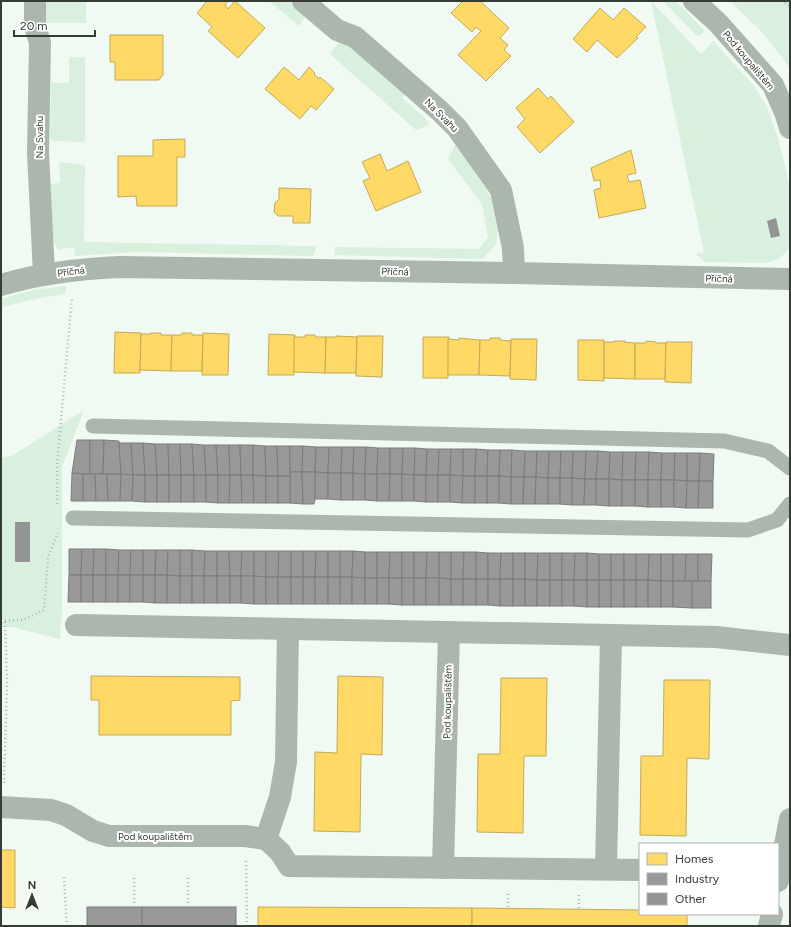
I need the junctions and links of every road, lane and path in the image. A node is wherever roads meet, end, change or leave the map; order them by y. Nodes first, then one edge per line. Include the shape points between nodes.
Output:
1 (35, 1) edge
2 (303, 1) edge
3 (694, 1) edge
4 (781, 1) edge
5 (790, 6) edge
6 (790, 128) edge
7 (514, 273) junction
8 (44, 274) junction
9 (790, 279) edge
10 (1, 285) edge
11 (72, 297) dead end
12 (93, 426) dead end
13 (790, 468) edge
14 (790, 504) edge
15 (58, 511) dead end
16 (73, 518) dead end
17 (58, 526) dead end
18 (1, 622) edge
19 (5, 622) junction
20 (76, 625) dead end
21 (288, 629) junction
22 (449, 632) junction
23 (611, 636) junction
24 (790, 645) edge
25 (2, 798) edge
26 (790, 819) edge
27 (256, 837) junction
28 (443, 868) junction
29 (606, 869) junction
30 (639, 870) edge
31 (779, 875) edge
32 (64, 877) dead end
33 (134, 878) dead end
34 (188, 878) dead end
35 (134, 907) dead end
36 (188, 907) dead end
37 (772, 915) edge
38 (67, 926) edge
39 (247, 926) edge
40 (769, 926) edge

1 - 8 street, Na Svahu via 35,26 40,43 38,153
2 - 7 street, Na Svahu via 337,30 355,37 457,128 501,190 514,248
3 - 6 street, Pod koupalištěm via 773,86
4 - 5 path
7 - 8 street, Příčná via 118,267
7 - 9 street, Příčná
8 - 10 street, Příčná
11 - 15 path via 57,466
12 - 13 lane via 724,441 768,451
14 - 16 lane via 777,520 748,530
17 - 19 path via 58,533 48,557 44,610 23,620
18 - 19 path
19 - 25 path via 7,682
20 - 21 street
21 - 22 street
21 - 27 street via 286,762 280,797
22 - 23 street
22 - 28 street, Pod koupalištěm
23 - 24 street via 716,637
23 - 29 street
25 - 27 street, Pod koupalištěm via 66,815 93,831 109,836
26 - 31 street
27 - 28 street via 280,852 289,866
27 - 39 path
28 - 29 street
29 - 30 street
32 - 38 path
33 - 35 path
34 - 36 path
37 - 40 street

